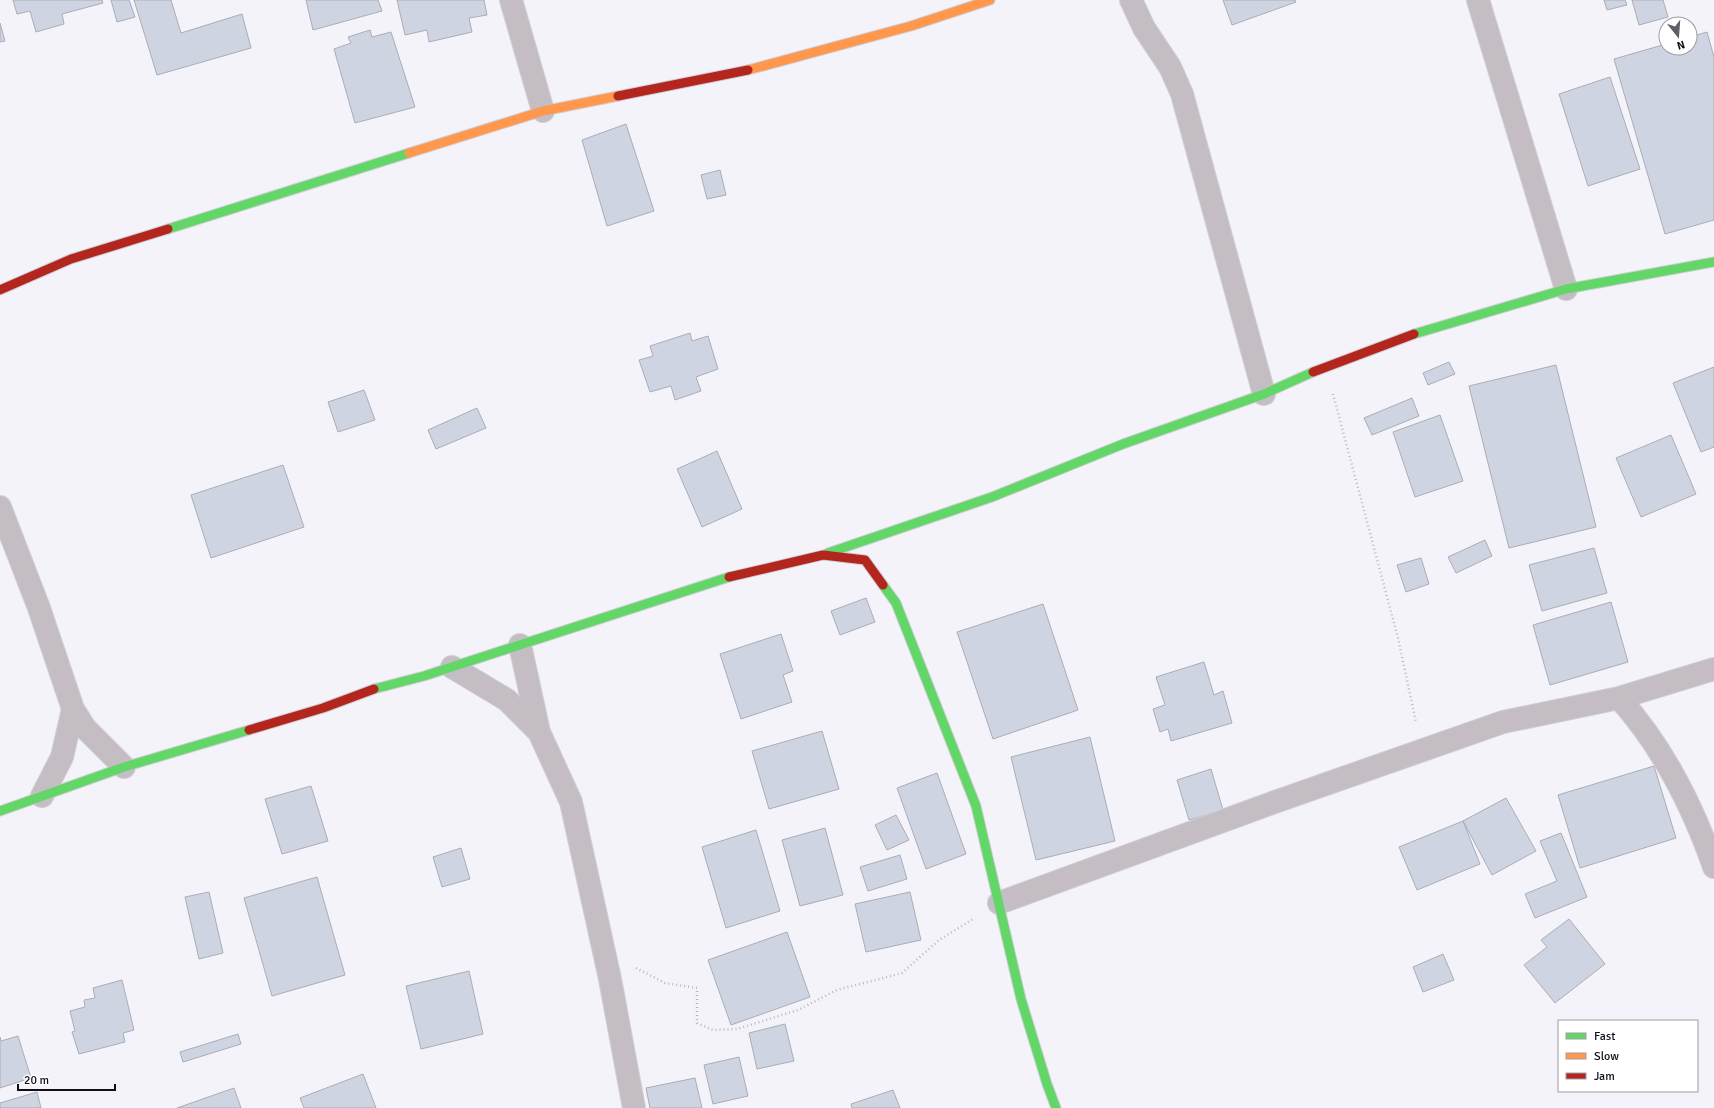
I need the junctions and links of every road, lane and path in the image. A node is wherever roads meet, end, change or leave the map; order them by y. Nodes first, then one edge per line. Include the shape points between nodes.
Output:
1 (511, 0) edge
2 (990, 0) edge
3 (1131, 0) edge
4 (1478, 0) edge
5 (543, 111) junction
6 (1714, 262) edge
7 (1566, 289) junction
8 (0, 290) edge
9 (1325, 366) junction
10 (1264, 394) junction
11 (0, 507) edge
12 (823, 555) junction
13 (520, 645) junction
14 (452, 667) junction
15 (1714, 669) edge
16 (1618, 698) junction
17 (73, 709) junction
18 (539, 732) junction
19 (1422, 750) junction
20 (124, 767) junction
21 (42, 796) junction
22 (0, 811) edge
23 (1714, 867) edge
24 (999, 902) junction
25 (603, 945) junction
26 (634, 1108) edge
27 (1056, 1108) edge

1 - 5 street
2 - 5 street via 911,26 764,67
3 - 10 street via 1144,28 1170,67 1182,94
4 - 7 street
5 - 8 street via 71,260
6 - 7 street
7 - 9 street via 1414,334
9 - 10 street
9 - 19 path via 1398,638
10 - 12 street via 1123,444 992,497
11 - 17 street via 39,608
12 - 13 street via 739,574
12 - 24 street via 865,560 896,603 976,806
13 - 14 street
13 - 18 street
14 - 18 street via 507,700
14 - 20 street via 379,687 323,708
15 - 16 street
16 - 19 street via 1503,722
16 - 23 street via 1640,721 1677,779
17 - 20 street via 85,728
17 - 21 street via 62,758
18 - 25 street via 571,802
19 - 24 street
20 - 21 street
21 - 22 street
24 - 25 path via 939,940 902,973 837,990 798,1010 737,1029 713,1030 697,1023 697,988 666,983 630,965
24 - 27 street via 1020,999
25 - 26 street

